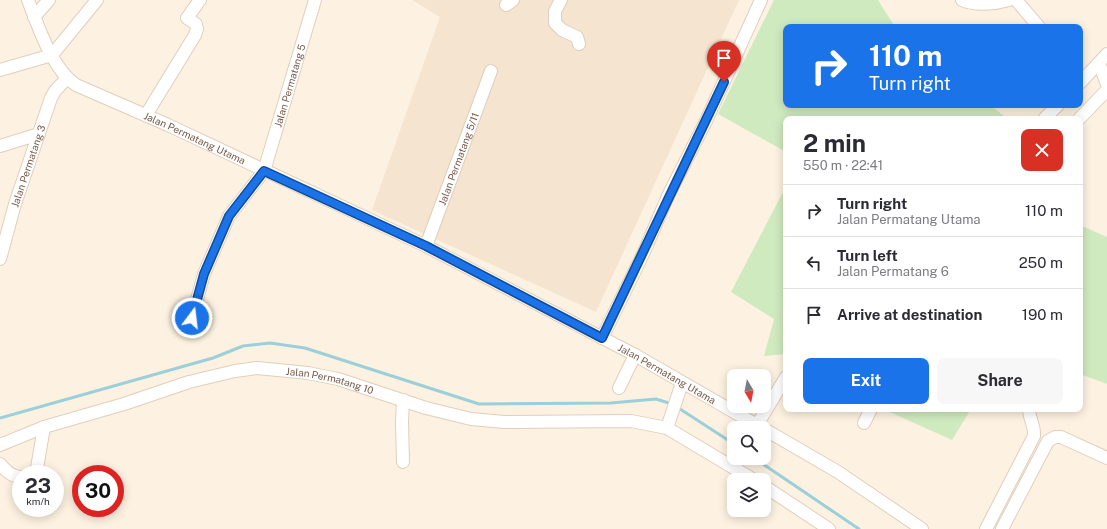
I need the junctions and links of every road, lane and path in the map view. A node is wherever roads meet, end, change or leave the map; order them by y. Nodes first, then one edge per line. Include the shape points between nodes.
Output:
1 (28, 0) edge
2 (49, 0) edge
3 (97, 0) edge
4 (200, 0) edge
5 (315, 0) edge
6 (562, 0) edge
7 (761, 0) edge
8 (962, 0) edge
9 (1009, 0) edge
10 (1016, 0) edge
11 (34, 17) junction
12 (1036, 24) edge
13 (579, 44) dead end
14 (52, 55) junction
15 (1103, 59) edge
16 (0, 70) edge
17 (491, 71) dead end
18 (1083, 76) edge
19 (67, 78) junction
20 (1107, 84) edge
21 (1107, 90) edge
22 (1055, 108) edge
23 (146, 115) junction
24 (1047, 116) edge
25 (1082, 116) edge
26 (39, 134) junction
27 (0, 146) edge
28 (264, 171) junction
29 (426, 246) junction
30 (0, 259) edge
31 (192, 318) dead end
32 (602, 338) junction
33 (635, 355) junction
34 (783, 383) edge
35 (619, 388) dead end
36 (680, 388) junction
37 (403, 400) junction
38 (870, 412) edge
39 (1030, 412) edge
40 (747, 421) edge
41 (764, 421) edge
42 (864, 423) dead end
43 (668, 425) junction
44 (44, 428) junction
45 (771, 434) edge
46 (0, 445) edge
47 (1107, 458) edge
48 (403, 462) dead end
49 (0, 464) edge
50 (38, 465) edge
51 (743, 473) edge
52 (12, 474) edge
53 (771, 491) edge
54 (829, 529) edge
55 (922, 529) edge
56 (986, 529) edge
57 (1002, 529) edge

1 - 11 street, Jalan Permatang Utama
2 - 11 street
3 - 14 street
4 - 23 street via 187,18 196,24 195,35
5 - 28 street, Jalan Permatang 5
6 - 13 street via 555,12 555,23 562,30 577,37
7 - 32 street
8 - 9 street via 968,3 997,3
10 - 12 street
11 - 14 street, Jalan Permatang Utama
14 - 16 street
14 - 19 street, Jalan Permatang Utama
15 - 18 street
15 - 20 street
17 - 29 street, Jalan Permatang 5/11
19 - 23 street, Jalan Permatang Utama via 76,85
19 - 26 street, Jalan Permatang 3 via 54,91
21 - 25 street
22 - 24 street
23 - 28 street, Jalan Permatang Utama
26 - 27 street
26 - 30 street, Jalan Permatang 3
28 - 29 street, Jalan Permatang Utama
28 - 31 street via 229,216 204,274
29 - 32 street, Jalan Permatang Utama
32 - 33 street, Jalan Permatang Utama
33 - 35 street
33 - 36 street, Jalan Permatang Utama
34 - 41 street
36 - 40 street, Jalan Permatang Utama
36 - 43 street
37 - 43 street, Jalan Permatang 10 via 471,419 504,422 631,421
37 - 44 street, Jalan Permatang 10 via 338,379 257,368 189,382
37 - 48 street
38 - 42 street
39 - 56 street via 1035,430 1034,436
43 - 51 street, Jalan Permatang 10
44 - 46 street, Jalan Permatang 10
44 - 50 street
45 - 55 street, Jalan Permatang Utama via 838,472
47 - 57 street via 1061,437 1048,441
49 - 52 street
53 - 54 street

